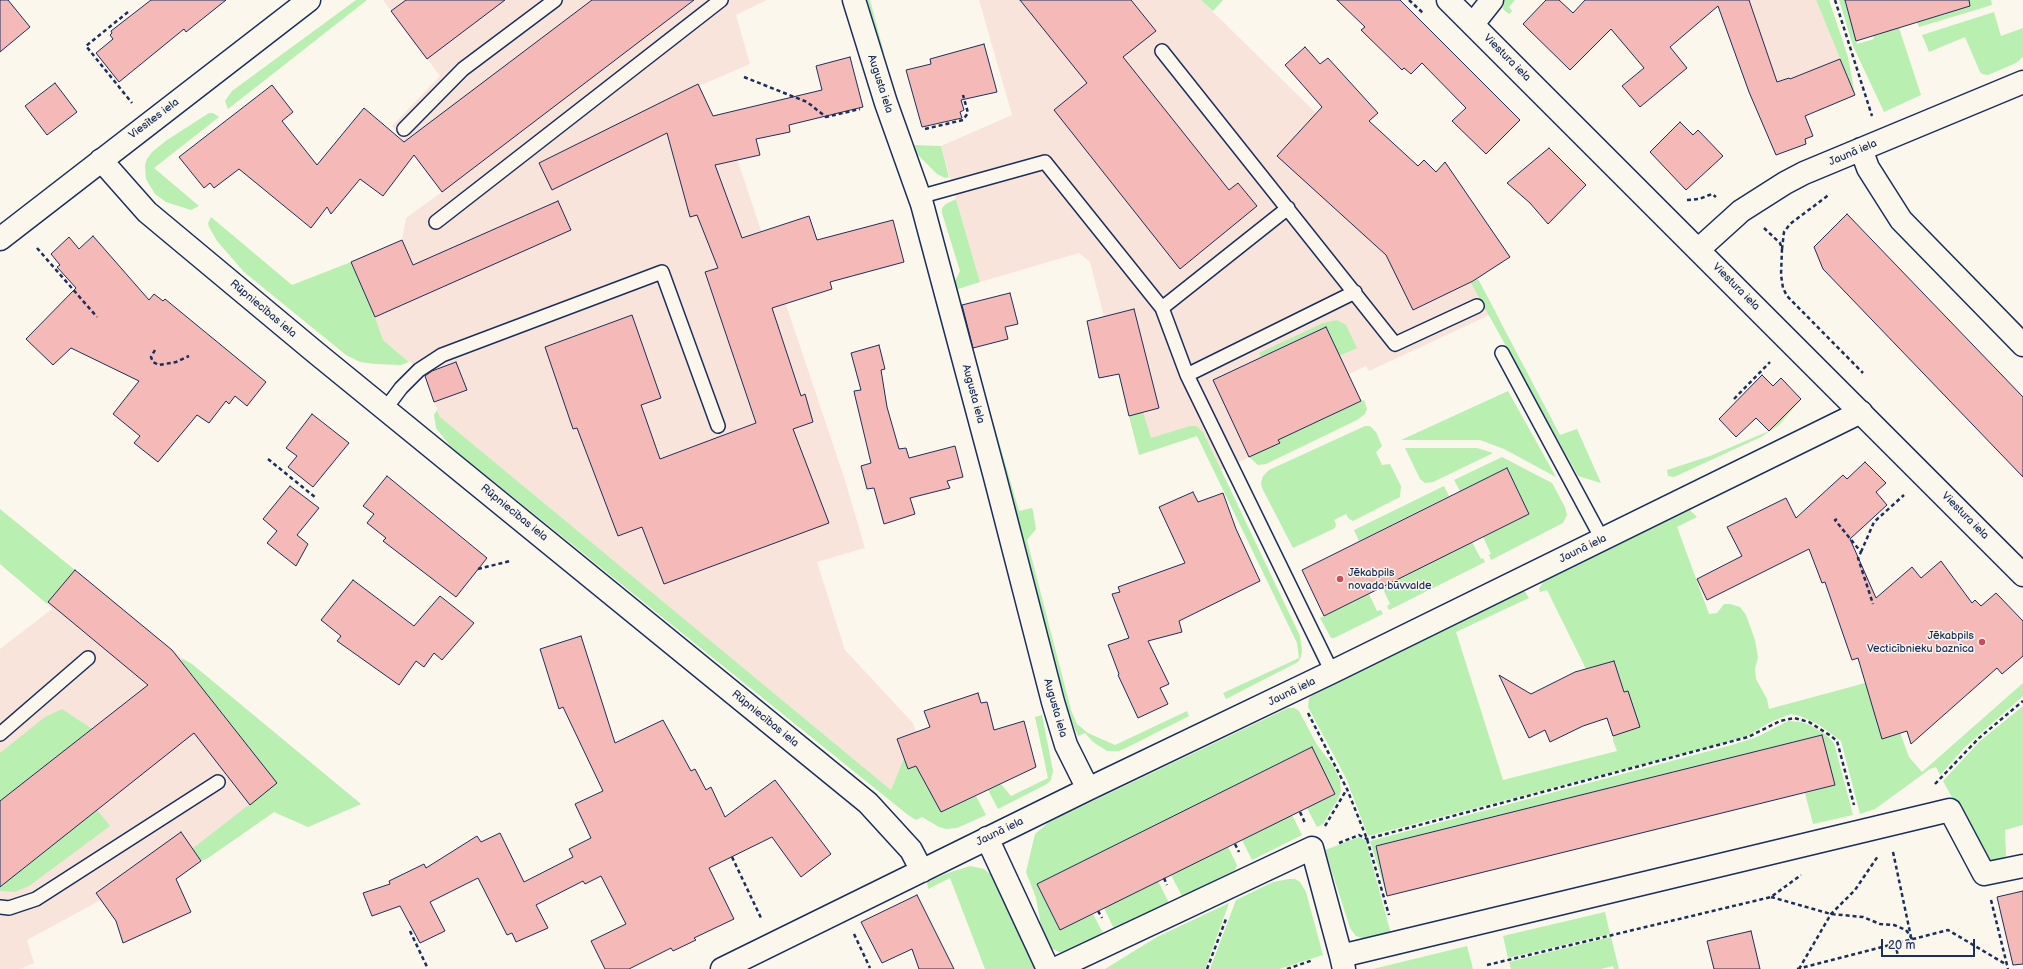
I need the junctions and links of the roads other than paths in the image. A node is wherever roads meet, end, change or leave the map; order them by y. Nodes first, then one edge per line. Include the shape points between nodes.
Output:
1 (309, 0) edge
2 (555, 0) edge
3 (721, 0) edge
4 (854, 0) edge
5 (1448, 0) edge
6 (1492, 0) edge
7 (1473, 24) junction
8 (1162, 51) dead end
9 (2023, 82) edge
10 (404, 129) dead end
11 (1871, 145) junction
12 (101, 160) junction
13 (920, 198) junction
14 (1288, 208) junction
15 (436, 222) dead end
16 (0, 238) edge
17 (1698, 249) junction
18 (1355, 292) junction
19 (1477, 306) dead end
20 (1162, 308) junction
21 (2023, 345) edge
22 (1502, 353) dead end
23 (1188, 375) junction
24 (386, 408) junction
25 (1861, 412) junction
26 (718, 426) dead end
27 (1602, 539) junction
28 (2023, 575) edge
29 (88, 658) dead end
30 (1332, 672) junction
31 (0, 734) edge
32 (218, 782) dead end
33 (1088, 789) junction
34 (987, 838) junction
35 (2023, 866) edge
36 (922, 871) junction
37 (0, 907) edge
38 (1343, 963) edge
39 (722, 969) edge
40 (1048, 969) edge
41 (1055, 969) edge

1 - 12 street, Viesītes iela
2 - 10 lane via 463,69
3 - 15 lane
4 - 13 street, Augusta iela via 886,103
5 - 7 street, Viestura iela
6 - 7 street
7 - 17 street, Viestura iela
8 - 14 lane
9 - 11 street, Jaunā iela
11 - 17 street, Jaunā iela via 1785,183 1741,211
11 - 21 street via 1868,168 1901,220
12 - 16 street, Viesītes iela
12 - 24 street, Rūpniecības iela via 147,212
13 - 20 lane via 1045,162
13 - 33 street, Augusta iela via 1053,702 1066,745
14 - 18 lane
14 - 20 lane
17 - 25 street, Viestura iela
18 - 19 lane via 1395,344
18 - 23 lane
20 - 23 lane
22 - 27 lane
23 - 30 lane
24 - 26 lane via 419,370 442,355 662,272
24 - 36 street, Rūpniecības iela via 868,803 912,850
25 - 27 street, Jaunā iela
25 - 28 street, Viestura iela
27 - 30 street, Jaunā iela
29 - 31 lane
30 - 33 street, Jaunā iela
32 - 37 lane via 36,899 9,908
33 - 34 street, Jaunā iela
34 - 36 street, Jaunā iela
34 - 40 street
35 - 38 street via 1984,874 1950,810 1396,943
36 - 39 street, Jaunā iela
38 - 41 street via 1312,848

